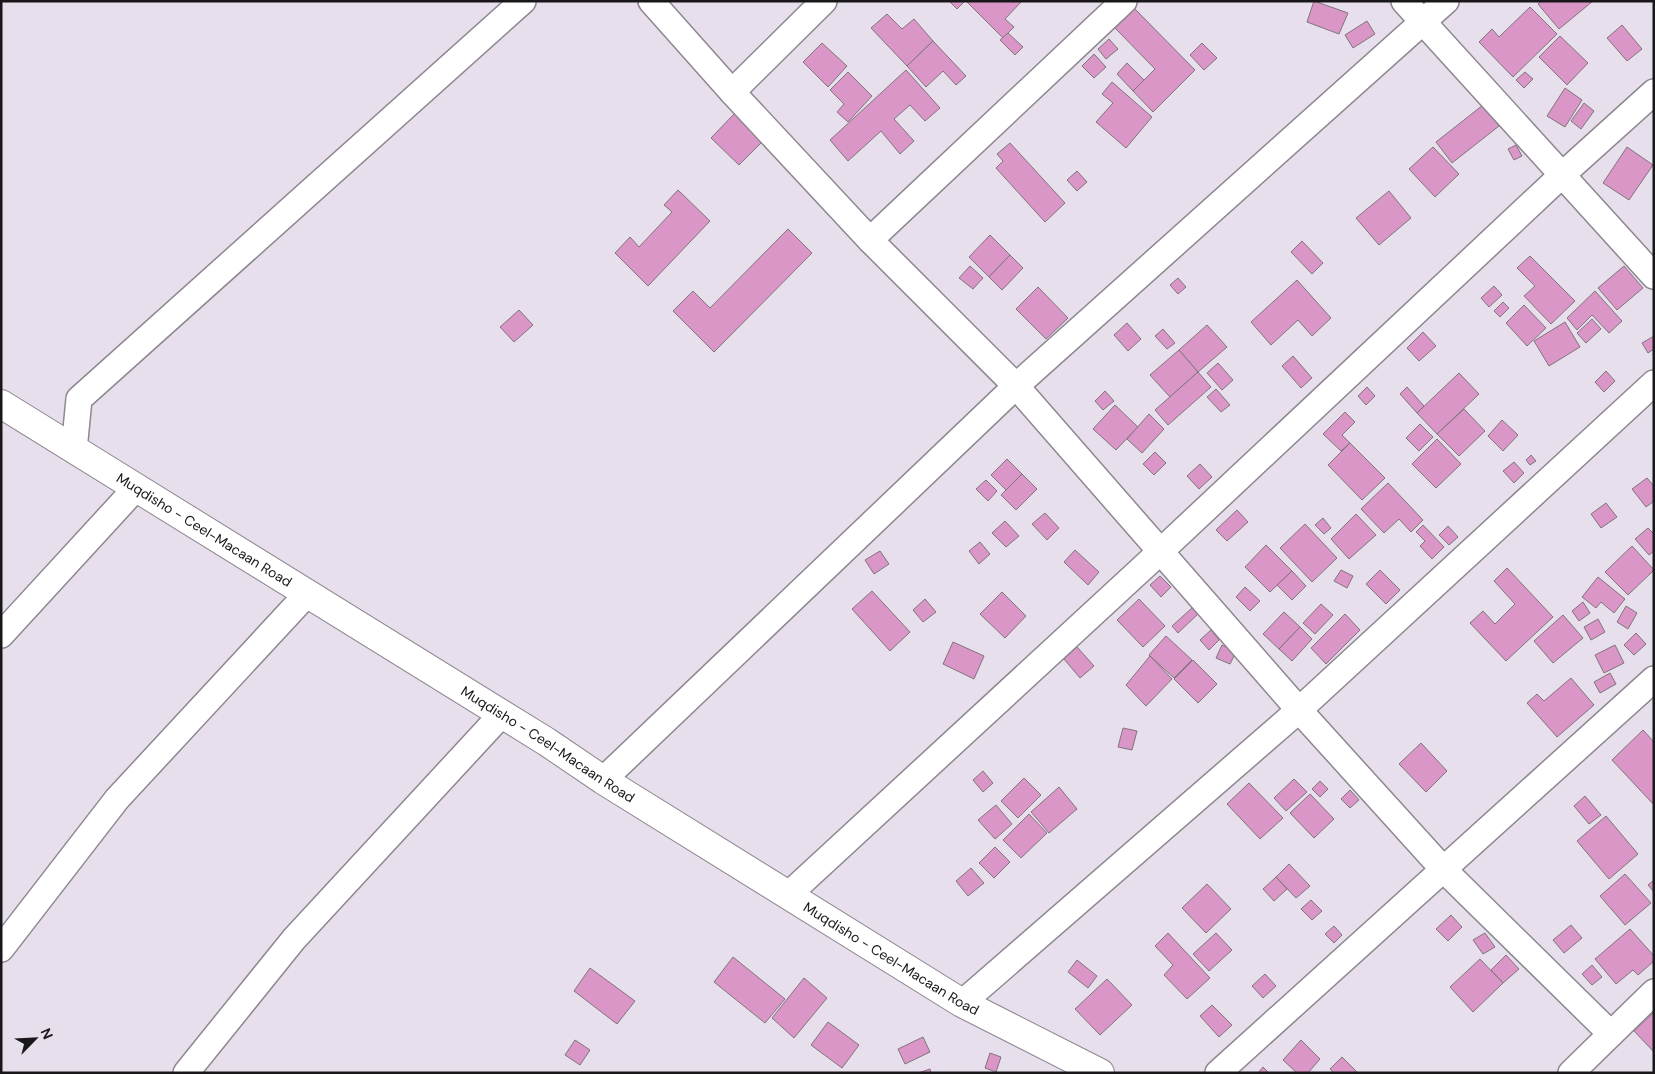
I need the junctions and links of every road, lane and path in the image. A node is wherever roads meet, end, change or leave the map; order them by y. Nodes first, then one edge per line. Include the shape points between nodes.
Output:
1 (523, 1) edge
2 (651, 1) edge
3 (824, 1) edge
4 (1124, 1) edge
5 (1404, 1) edge
6 (1446, 1) edge
7 (1423, 22) junction
8 (732, 92) junction
9 (1654, 92) edge
10 (1562, 175) junction
11 (870, 240) junction
12 (1654, 276) edge
13 (1654, 383) edge
14 (1016, 386) junction
15 (1, 404) edge
16 (74, 450) junction
17 (136, 488) junction
18 (1161, 551) junction
19 (307, 594) junction
20 (1, 635) edge
21 (1654, 678) edge
22 (1299, 710) junction
23 (502, 714) junction
24 (603, 780) junction
25 (1443, 869) junction
26 (788, 895) junction
27 (1, 949) edge
28 (1654, 992) edge
29 (962, 1003) junction
30 (1611, 1034) junction
31 (186, 1073) edge
32 (1100, 1073) edge
33 (1218, 1073) edge
34 (1571, 1073) edge

1 - 16 street via 79,399
2 - 8 street
3 - 8 street
4 - 11 street
5 - 7 street
6 - 7 street
7 - 10 street
7 - 14 street
8 - 11 street
9 - 10 street
10 - 12 street
10 - 18 street
11 - 14 street
13 - 22 street
14 - 18 street
14 - 24 street
15 - 16 street, Muqdisho - Ceel-Macaan Road
16 - 17 street, Muqdisho - Ceel-Macaan Road
17 - 19 street, Muqdisho - Ceel-Macaan Road
17 - 20 street
18 - 22 street
18 - 26 street
19 - 23 street, Muqdisho - Ceel-Macaan Road
19 - 27 street via 117,799
21 - 25 street
22 - 25 street
22 - 29 street
23 - 24 street, Muqdisho - Ceel-Macaan Road
23 - 31 street via 294,939
24 - 26 street, Muqdisho - Ceel-Macaan Road
25 - 30 street
25 - 33 street
26 - 29 street, Muqdisho - Ceel-Macaan Road
28 - 30 street
29 - 32 street, Muqdisho - Ceel-Macaan Road
30 - 34 street

